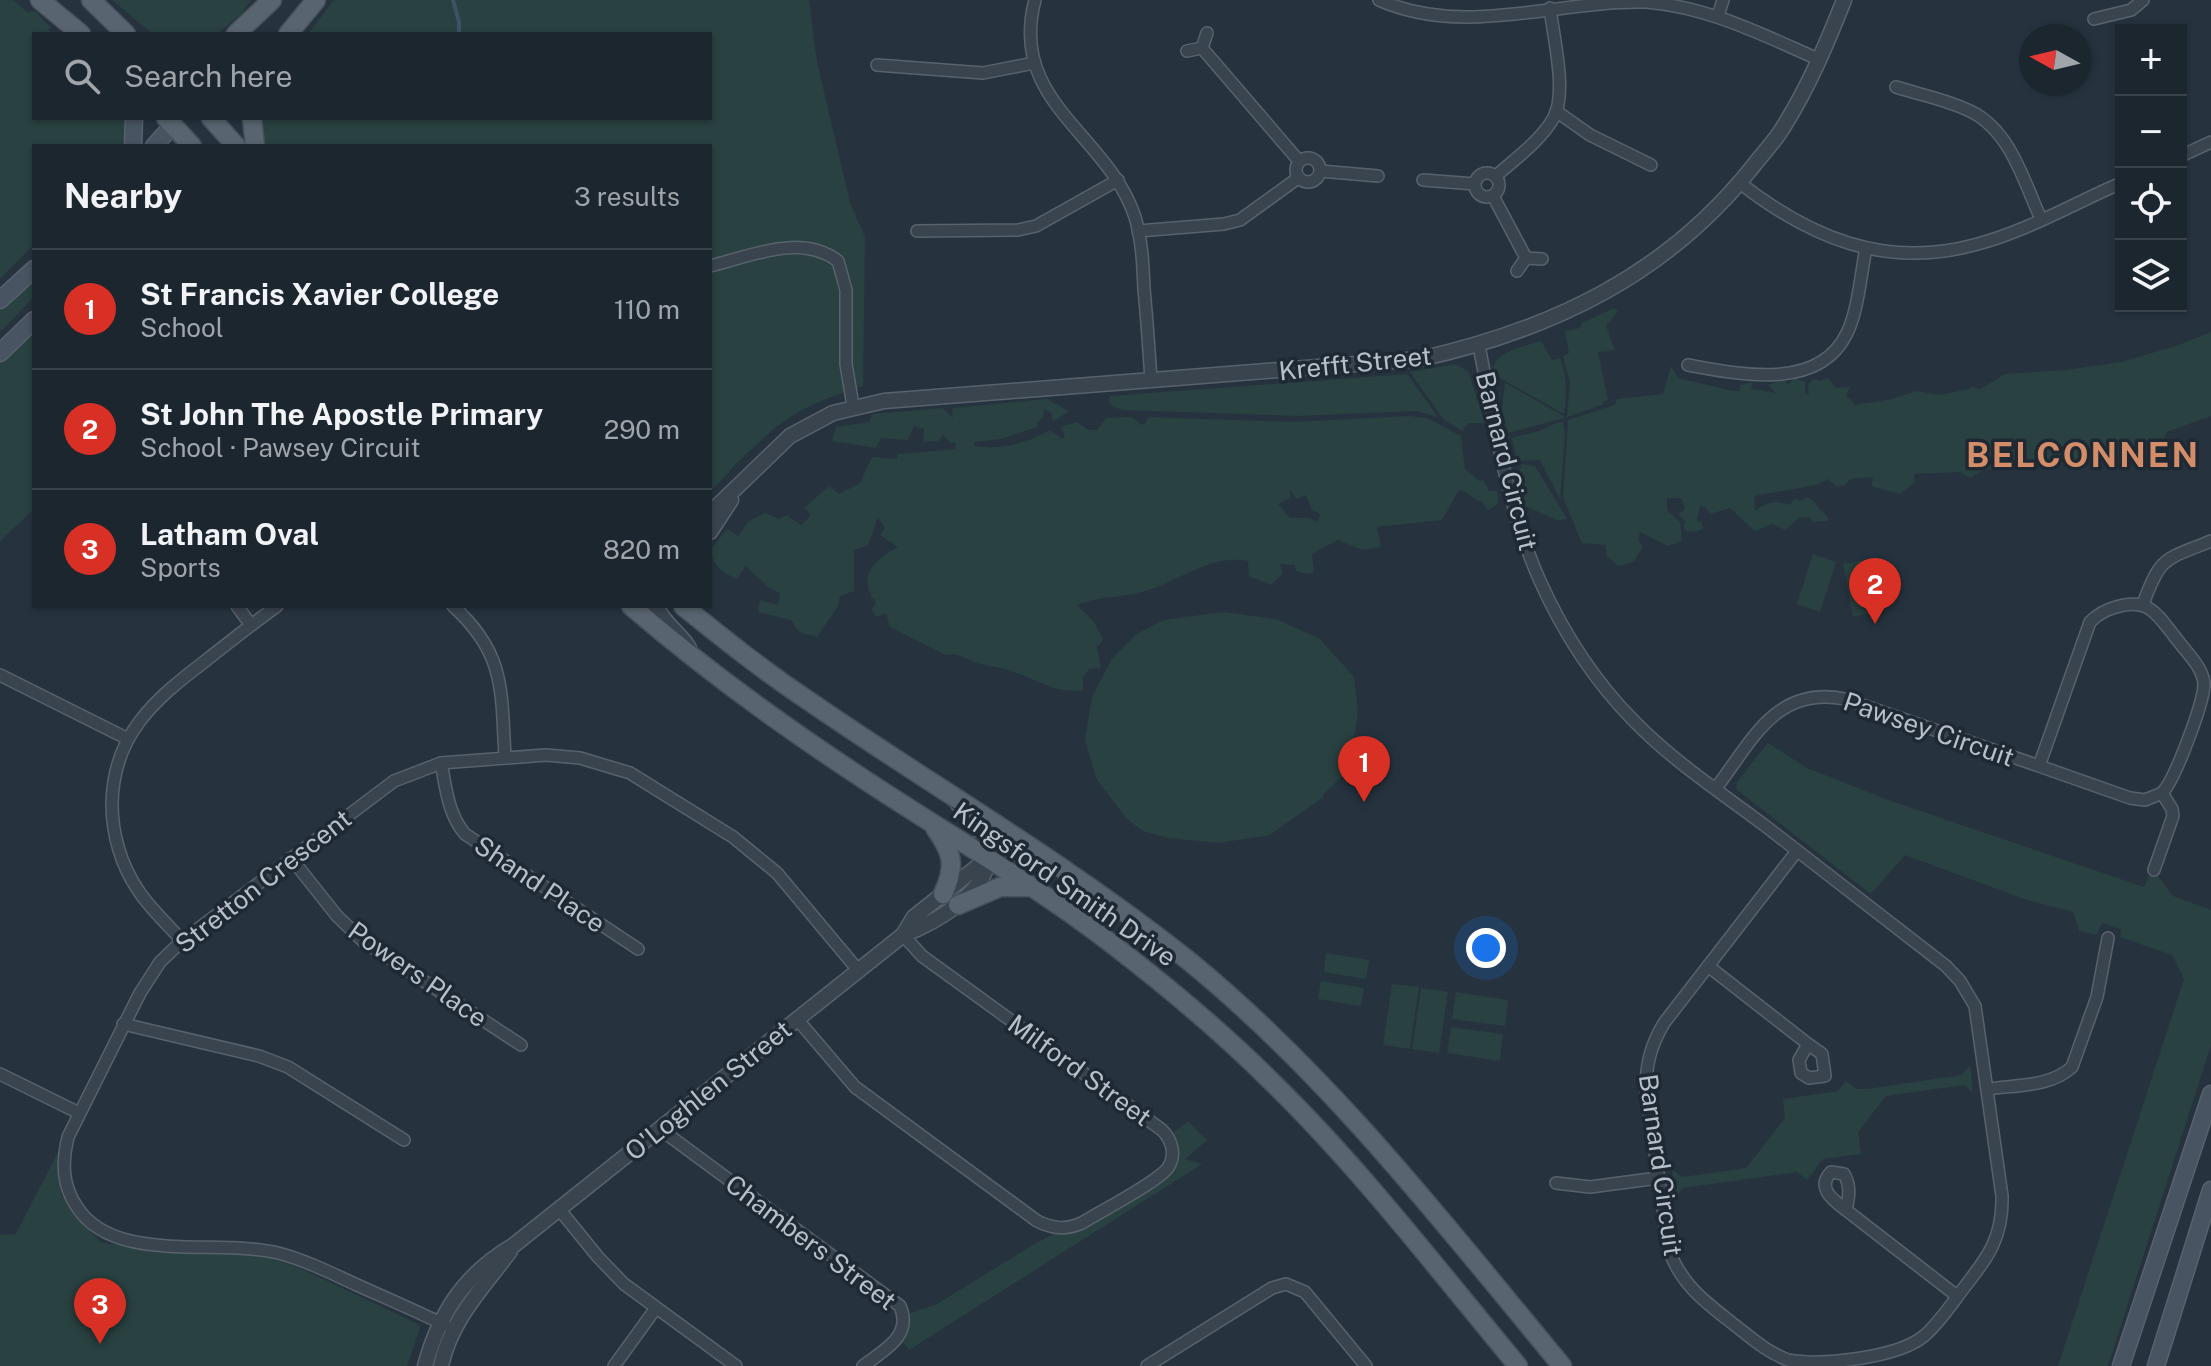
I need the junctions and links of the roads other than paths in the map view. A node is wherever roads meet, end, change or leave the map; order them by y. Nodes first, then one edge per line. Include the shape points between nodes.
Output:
1 (40, 0) edge
2 (274, 0) edge
3 (316, 0) edge
4 (1035, 0) edge
5 (1379, 0) edge
6 (1723, 0) edge
7 (1844, 0) edge
8 (2143, 0) edge
9 (96, 5) edge
10 (1550, 8) junction
11 (1718, 16) junction
12 (2094, 19) dead end
13 (293, 30) edge
14 (79, 32) edge
15 (124, 32) edge
16 (136, 32) edge
17 (238, 32) edge
18 (248, 32) edge
19 (1207, 33) dead end
20 (1202, 48) junction
21 (1187, 51) dead end
22 (1820, 60) junction
23 (1034, 63) junction
24 (877, 65) dead end
25 (1896, 87) dead end
26 (1556, 111) junction
27 (134, 120) edge
28 (172, 120) edge
29 (216, 120) edge
30 (252, 120) edge
31 (2211, 142) edge
32 (133, 144) edge
33 (155, 144) edge
34 (193, 144) edge
35 (197, 144) edge
36 (234, 144) edge
37 (255, 144) edge
38 (2187, 153) edge
39 (1299, 161) junction
40 (1651, 165) dead end
41 (1320, 171) junction
42 (1378, 176) dead end
43 (1496, 176) junction
44 (1298, 178) junction
45 (1118, 180) junction
46 (1423, 180) dead end
47 (1740, 183) junction
48 (1475, 184) junction
49 (2115, 186) edge
50 (1493, 196) junction
51 (2041, 219) junction
52 (917, 231) dead end
53 (1138, 231) junction
54 (1866, 248) junction
55 (1526, 258) junction
56 (1542, 259) dead end
57 (712, 266) edge
58 (32, 271) edge
59 (1517, 271) dead end
60 (0, 300) edge
61 (32, 322) edge
62 (1479, 346) junction
63 (0, 353) edge
64 (1688, 365) dead end
65 (1151, 380) junction
66 (853, 406) junction
67 (737, 489) junction
68 (712, 511) edge
69 (712, 529) edge
70 (2211, 541) edge
71 (2143, 604) junction
72 (238, 608) edge
73 (274, 608) edge
74 (455, 608) edge
75 (633, 608) edge
76 (657, 608) edge
77 (686, 608) edge
78 (251, 625) junction
79 (695, 659) junction
80 (0, 675) edge
81 (128, 739) junction
82 (505, 757) junction
83 (441, 763) junction
84 (2039, 766) junction
85 (1716, 788) junction
86 (2162, 793) junction
87 (953, 797) junction
88 (931, 822) junction
89 (1797, 851) junction
90 (291, 858) junction
91 (987, 859) junction
92 (1047, 859) junction
93 (2154, 870) dead end
94 (1032, 887) junction
95 (950, 899) junction
96 (903, 935) junction
97 (2108, 938) dead end
98 (182, 941) junction
99 (638, 949) dead end
100 (1708, 966) junction
101 (858, 970) junction
102 (797, 1019) junction
103 (123, 1024) junction
104 (1808, 1044) dead end
105 (521, 1045) dead end
106 (0, 1074) edge
107 (1988, 1089) junction
108 (2211, 1094) edge
109 (79, 1113) junction
110 (660, 1129) junction
111 (404, 1140) dead end
112 (1658, 1178) junction
113 (1556, 1183) dead end
114 (2211, 1190) edge
115 (559, 1209) junction
116 (1846, 1210) dead end
117 (1957, 1296) junction
118 (656, 1308) junction
119 (446, 1326) junction
120 (1871, 1362) edge
121 (425, 1366) edge
122 (441, 1366) edge
123 (614, 1366) edge
124 (736, 1366) edge
125 (863, 1366) edge
126 (1147, 1366) edge
127 (1366, 1366) edge
128 (1518, 1366) edge
129 (1562, 1366) edge
130 (2121, 1366) edge
131 (2156, 1366) edge

1 - 14 main road
2 - 17 main road
2 - 18 main road
3 - 13 main road
4 - 23 street via 1030,30
5 - 10 street via 1447,17
6 - 11 street
7 - 22 street, Krefft Street
8 - 12 street via 2131,10
9 - 15 main road
9 - 16 main road
10 - 11 street via 1646,2
10 - 26 street via 1559,87
11 - 22 street
19 - 20 street
20 - 21 street
20 - 39 street
22 - 47 street, Krefft Street via 1783,128
23 - 24 street via 983,73
23 - 45 street via 1053,103
25 - 51 street via 1956,105 1990,124 2011,153
26 - 40 street via 1590,135
26 - 43 street via 1543,131
27 - 32 main road
28 - 33 main road
28 - 34 main road
29 - 35 main road
29 - 36 main road
30 - 37 main road
31 - 38 street
39 - 41 street via 1313,159
39 - 44 street
41 - 42 street
41 - 44 street via 1311,182
43 - 48 street via 1483,173
43 - 50 street via 1500,185
44 - 53 street via 1240,220
45 - 52 street via 1036,226
45 - 53 street
46 - 48 street
47 - 54 street via 1804,227
47 - 62 street, Krefft Street via 1705,220 1627,280 1535,327
48 - 50 street via 1483,197
49 - 51 street
50 - 55 street
51 - 54 street via 1958,249 1912,253
53 - 65 street
54 - 64 street via 1848,332 1817,364 1749,376
55 - 56 street
55 - 59 street
57 - 66 street via 793,247 821,250 838,261 846,290 846,364
58 - 60 main road
61 - 63 main road
62 - 65 street, Krefft Street via 1420,359
62 - 85 street, Barnard Circuit via 1506,478 1532,561 1574,644 1635,722
65 - 66 street, Krefft Street
66 - 67 street, Krefft Street via 790,436
67 - 68 street, Krefft Street
67 - 69 street, Krefft Street
70 - 71 street via 2160,565
71 - 84 street, Pawsey Circuit via 2108,609 2090,622
71 - 86 street via 2196,664 2204,686 2175,776
72 - 78 street
73 - 78 street
74 - 82 street via 474,625 494,660
75 - 79 main road, Kingsford Smith Drive
76 - 79 street
77 - 87 main road, Kingsford Smith Drive via 807,700
78 - 81 street via 164,692
79 - 88 main road, Kingsford Smith Drive via 789,729
80 - 81 street
81 - 98 street via 112,788 117,845 139,891
82 - 83 street, Stretton Crescent
82 - 101 street, Stretton Crescent via 580,758 630,773 659,789 761,857
83 - 90 street, Stretton Crescent via 394,781
83 - 99 street, Shand Place via 450,807 465,834
84 - 85 street, Pawsey Circuit via 1845,699 1809,696 1771,717
84 - 86 street, Pawsey Circuit via 2130,798 2145,800
85 - 89 street, Barnard Circuit
86 - 93 street via 2173,816
87 - 91 street via 986,842
87 - 92 main road, Kingsford Smith Drive
88 - 91 main road, Kingsford Smith Drive
88 - 95 main road via 951,858
89 - 100 street, Barnard Circuit
89 - 107 street, Barnard Circuit via 1960,981 1975,1006
90 - 98 street, Stretton Crescent
90 - 105 street, Powers Place via 363,941
91 - 92 street via 1014,853
91 - 94 main road, Kingsford Smith Drive
91 - 95 street, O'Loghlen Street via 975,888
92 - 129 main road, Kingsford Smith Drive via 1191,963 1312,1075 1419,1193
94 - 95 main road via 1000,887
94 - 128 main road, Kingsford Smith Drive via 1169,988 1288,1098
95 - 96 street, O'Loghlen Street via 920,929
96 - 101 street, O'Loghlen Street
96 - 102 street, Milford Street via 922,956 1162,1130 1173,1152 1167,1168 1072,1228 1048,1227 855,1087
97 - 107 street via 2097,997 2072,1067 2049,1081
98 - 103 street, Stretton Crescent via 160,962
100 - 104 street
100 - 112 street, Barnard Circuit via 1650,1050 1646,1089
101 - 102 street, O'Loghlen Street
102 - 110 street, O'Loghlen Street
103 - 109 street, Stretton Crescent
103 - 111 street via 288,1067
106 - 109 street
107 - 117 street, Barnard Circuit via 2002,1215 1995,1244
108 - 130 main road
109 - 119 street, Stretton Crescent via 68,1137 64,1175 76,1206 102,1232 131,1242 275,1252
110 - 115 street, O'Loghlen Street
110 - 125 street, Chambers Street via 900,1306 905,1322 900,1337
112 - 113 street via 1590,1187
112 - 120 street, Barnard Circuit via 1669,1250 1680,1276 1700,1298 1786,1359
114 - 131 main road
115 - 118 street via 610,1271
115 - 119 street, O'Loghlen Street via 514,1245
116 - 117 street
117 - 120 street, Barnard Circuit via 1924,1336
118 - 123 street
118 - 124 street
119 - 121 street, O'Loghlen Street
119 - 122 street, O'Loghlen Street
126 - 127 street via 1286,1284 1305,1292

